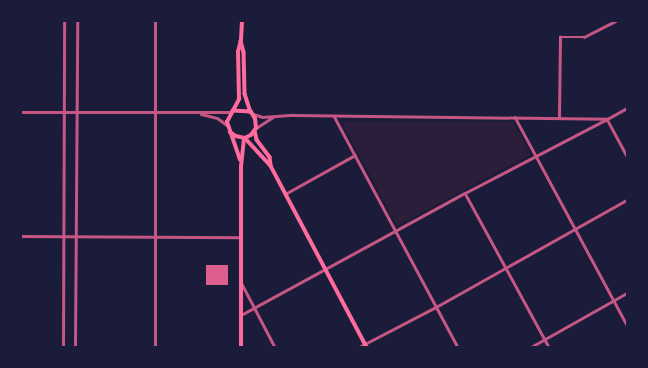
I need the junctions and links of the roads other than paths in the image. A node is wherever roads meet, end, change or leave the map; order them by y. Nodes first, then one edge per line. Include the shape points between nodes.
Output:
1 (64, 21) edge
2 (77, 21) edge
3 (155, 21) edge
4 (242, 21) edge
5 (615, 21) edge
6 (241, 40) junction
7 (627, 108) edge
8 (232, 111) junction
9 (21, 112) edge
10 (63, 112) junction
11 (76, 112) junction
12 (155, 112) junction
13 (199, 113) junction
14 (252, 113) junction
15 (334, 116) junction
16 (273, 117) junction
17 (515, 117) junction
18 (559, 118) junction
19 (607, 119) junction
20 (228, 126) junction
21 (256, 130) junction
22 (230, 132) junction
23 (244, 138) junction
24 (355, 155) junction
25 (536, 156) junction
26 (627, 156) edge
27 (271, 166) junction
28 (241, 167) junction
29 (465, 193) junction
30 (285, 194) junction
31 (627, 200) edge
32 (575, 229) junction
33 (396, 231) junction
34 (21, 236) edge
35 (63, 236) junction
36 (75, 236) junction
37 (155, 236) junction
38 (241, 237) junction
39 (506, 268) junction
40 (325, 270) junction
41 (240, 281) junction
42 (627, 293) edge
43 (614, 301) junction
44 (436, 307) junction
45 (255, 308) junction
46 (240, 316) junction
47 (627, 325) edge
48 (545, 339) junction
49 (366, 346) edge
50 (63, 347) edge
51 (75, 347) edge
52 (155, 347) edge
53 (240, 347) edge
54 (275, 347) edge
55 (360, 347) edge
56 (458, 347) edge
57 (531, 347) edge
58 (549, 347) edge

1 - 10 street
2 - 11 street
3 - 12 street
4 - 6 main road
5 - 18 street via 584,37 560,37
6 - 8 main road via 238,52 239,98
6 - 14 main road via 244,52 245,94
7 - 19 street
8 - 13 street
8 - 14 main road
8 - 20 main road
9 - 10 street
10 - 11 street
10 - 35 street
11 - 12 street
11 - 36 street
12 - 13 street
12 - 37 street
13 - 20 street via 217,118
14 - 16 street via 262,117
14 - 21 main road
15 - 16 street
15 - 17 street
15 - 24 street
16 - 21 street
17 - 18 street
17 - 25 street
18 - 19 street
19 - 25 street
19 - 26 street
20 - 22 main road
21 - 23 main road
21 - 27 main road via 257,140 270,157
22 - 23 main road
22 - 28 main road
23 - 27 main road
23 - 28 main road
24 - 30 street
24 - 33 street
25 - 29 street
25 - 32 street
27 - 30 main road
28 - 38 main road
29 - 33 street
29 - 39 street
30 - 40 main road
31 - 32 street
32 - 39 street
32 - 43 street
33 - 40 street
33 - 44 street
34 - 35 street
35 - 36 street
35 - 50 street
36 - 37 street
36 - 51 street
37 - 38 street
37 - 52 street
38 - 41 main road
39 - 44 street
39 - 48 street
40 - 45 street
40 - 49 main road
41 - 45 street
41 - 46 main road
42 - 43 street
43 - 47 street
43 - 48 street
44 - 49 street
44 - 56 street
45 - 46 street
45 - 54 street
46 - 53 main road
48 - 57 street
48 - 58 street
49 - 55 street

